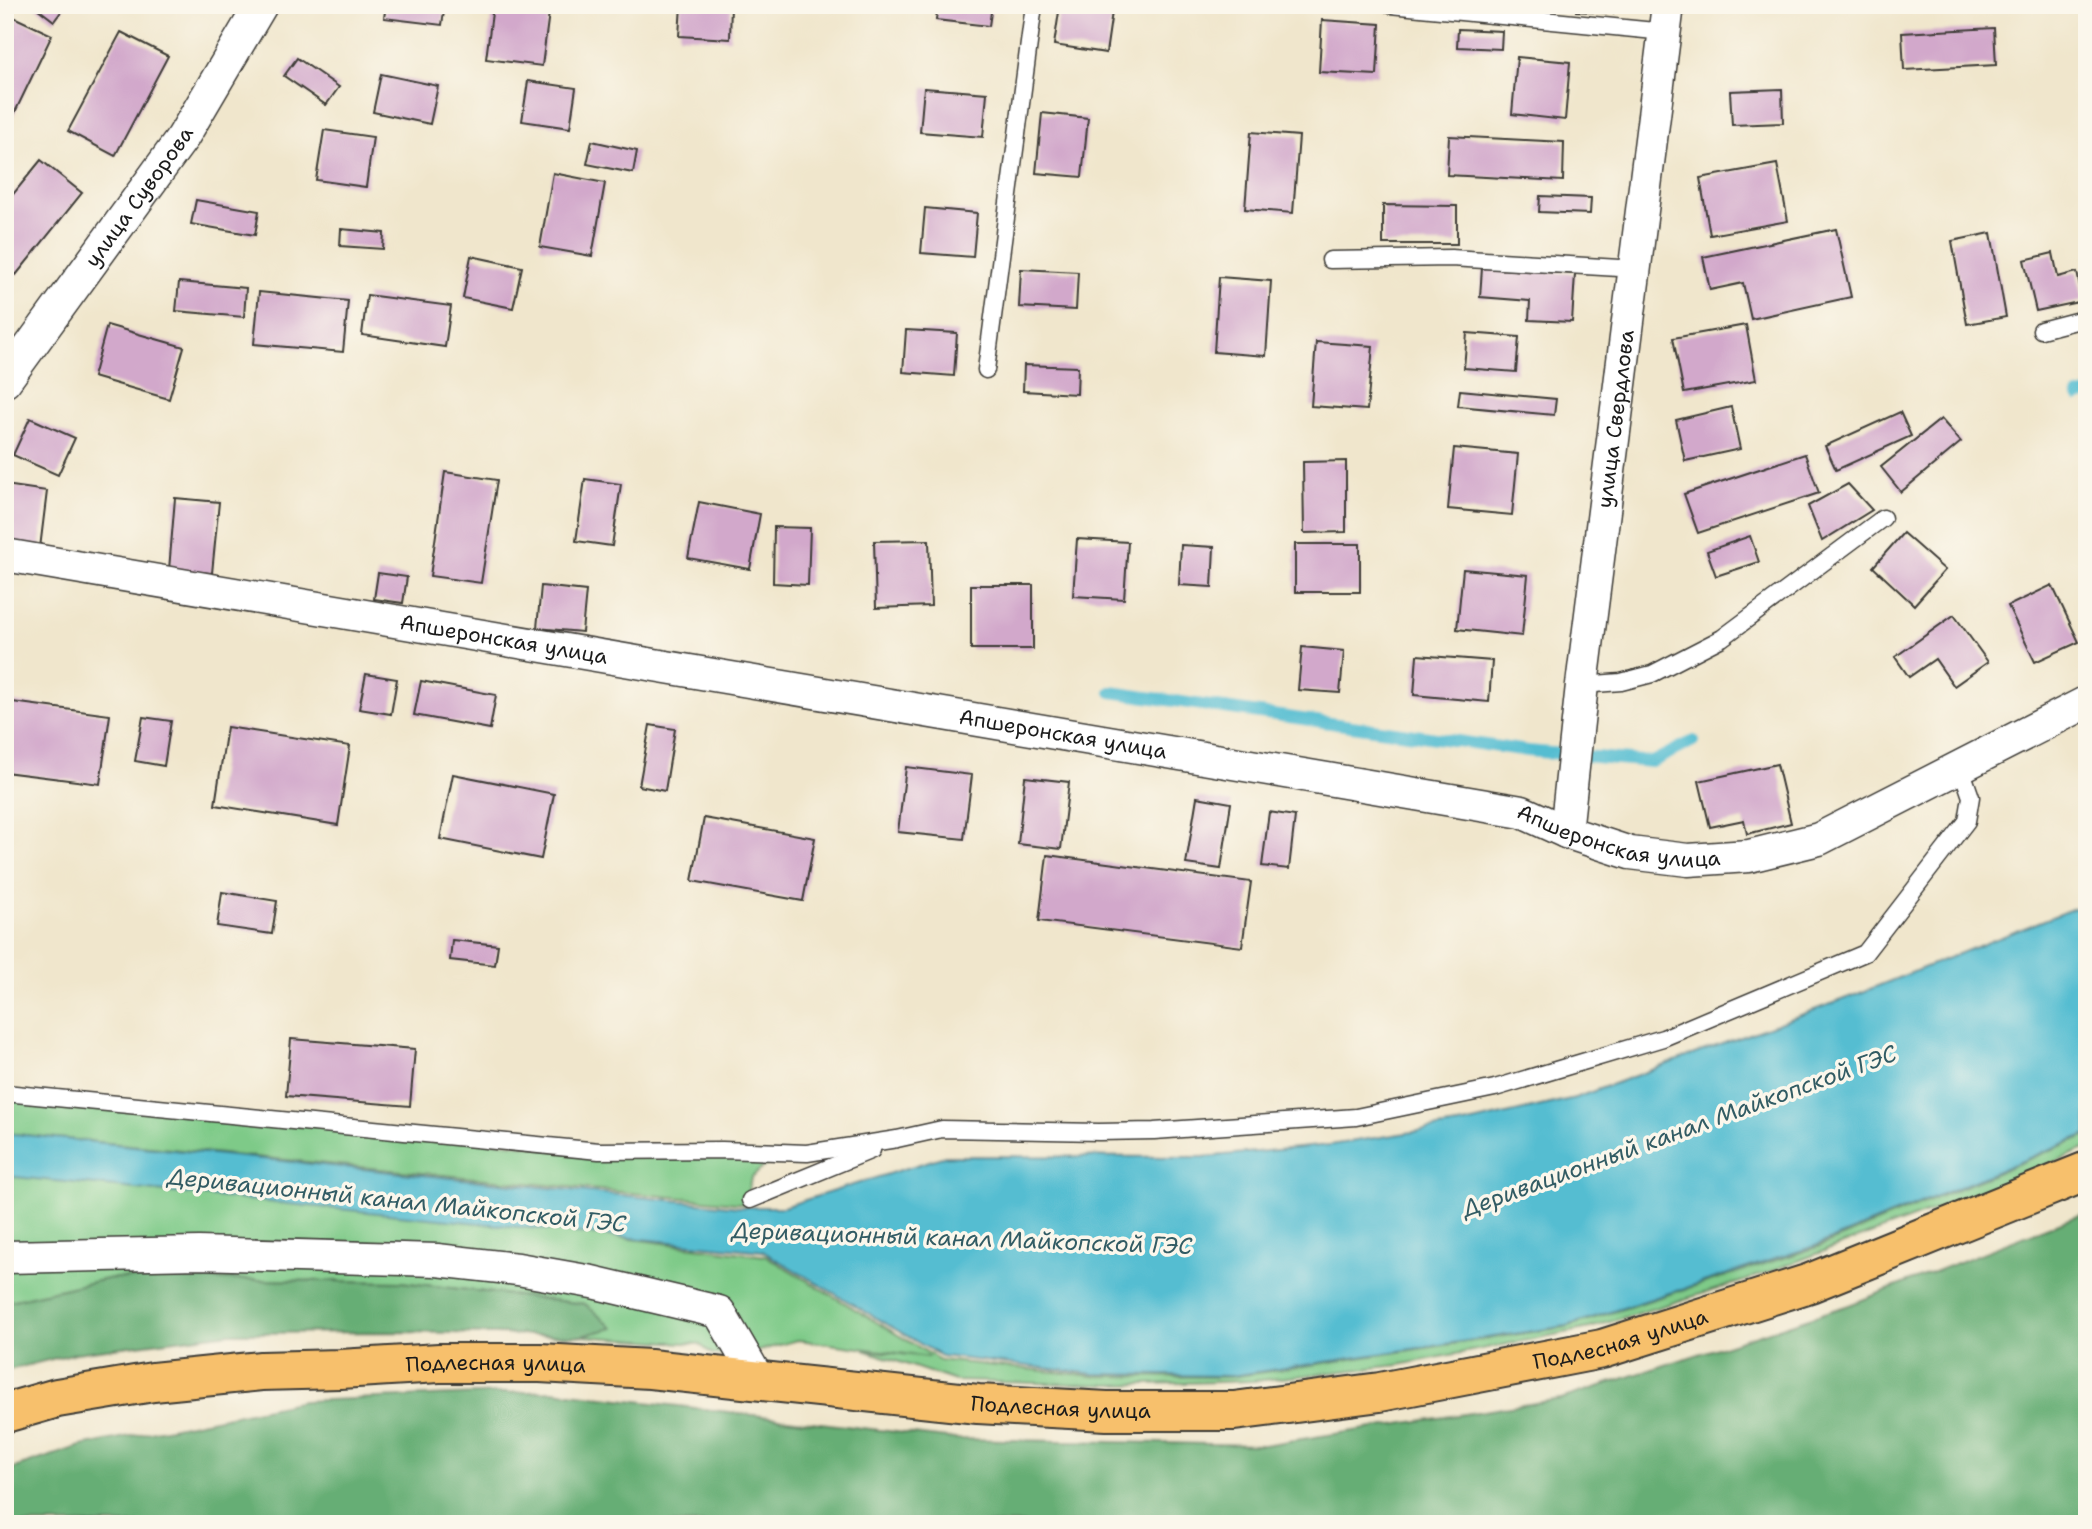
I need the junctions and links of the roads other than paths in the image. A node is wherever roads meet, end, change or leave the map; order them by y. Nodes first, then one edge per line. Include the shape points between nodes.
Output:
1 (261, 5) edge
2 (1034, 5) edge
3 (1390, 5) edge
4 (1667, 19) edge
5 (1330, 260) dead end
6 (1636, 269) junction
7 (2087, 318) edge
8 (2041, 330) dead end
9 (986, 370) dead end
10 (5, 381) edge
11 (1883, 518) dead end
12 (5, 555) edge
13 (1582, 685) junction
14 (2087, 702) edge
15 (1961, 768) junction
16 (1566, 832) junction
17 (5, 1093) edge
18 (897, 1139) junction
19 (2087, 1171) edge
20 (750, 1200) dead end
21 (5, 1257) edge
22 (759, 1381) junction
23 (5, 1413) edge

1 - 10 street, улица Суворова via 183,137
2 - 9 lane
3 - 4 lane
4 - 6 street, улица Свердлова
5 - 6 lane via 1451,258
6 - 13 street, улица Свердлова
7 - 8 lane
11 - 13 lane via 1722,638 1652,674
12 - 16 street, Апшеронская улица via 1522,813
13 - 16 street, улица Свердлова
14 - 15 street, Апшеронская улица
15 - 16 street, Апшеронская улица via 1819,839 1749,856 1688,860 1630,853
15 - 18 lane via 1971,797 1967,821 1865,953 1663,1038 1494,1088 1356,1117 1154,1131 942,1129
17 - 18 lane via 599,1151 807,1153
18 - 20 lane
19 - 22 main road, Подлесная улица via 1811,1283 1602,1349 1380,1392 1234,1411 1107,1411 978,1404
21 - 22 street via 199,1253 437,1260 518,1269 719,1312
22 - 23 main road, Подлесная улица via 650,1368 439,1363 261,1371 153,1382 57,1398

